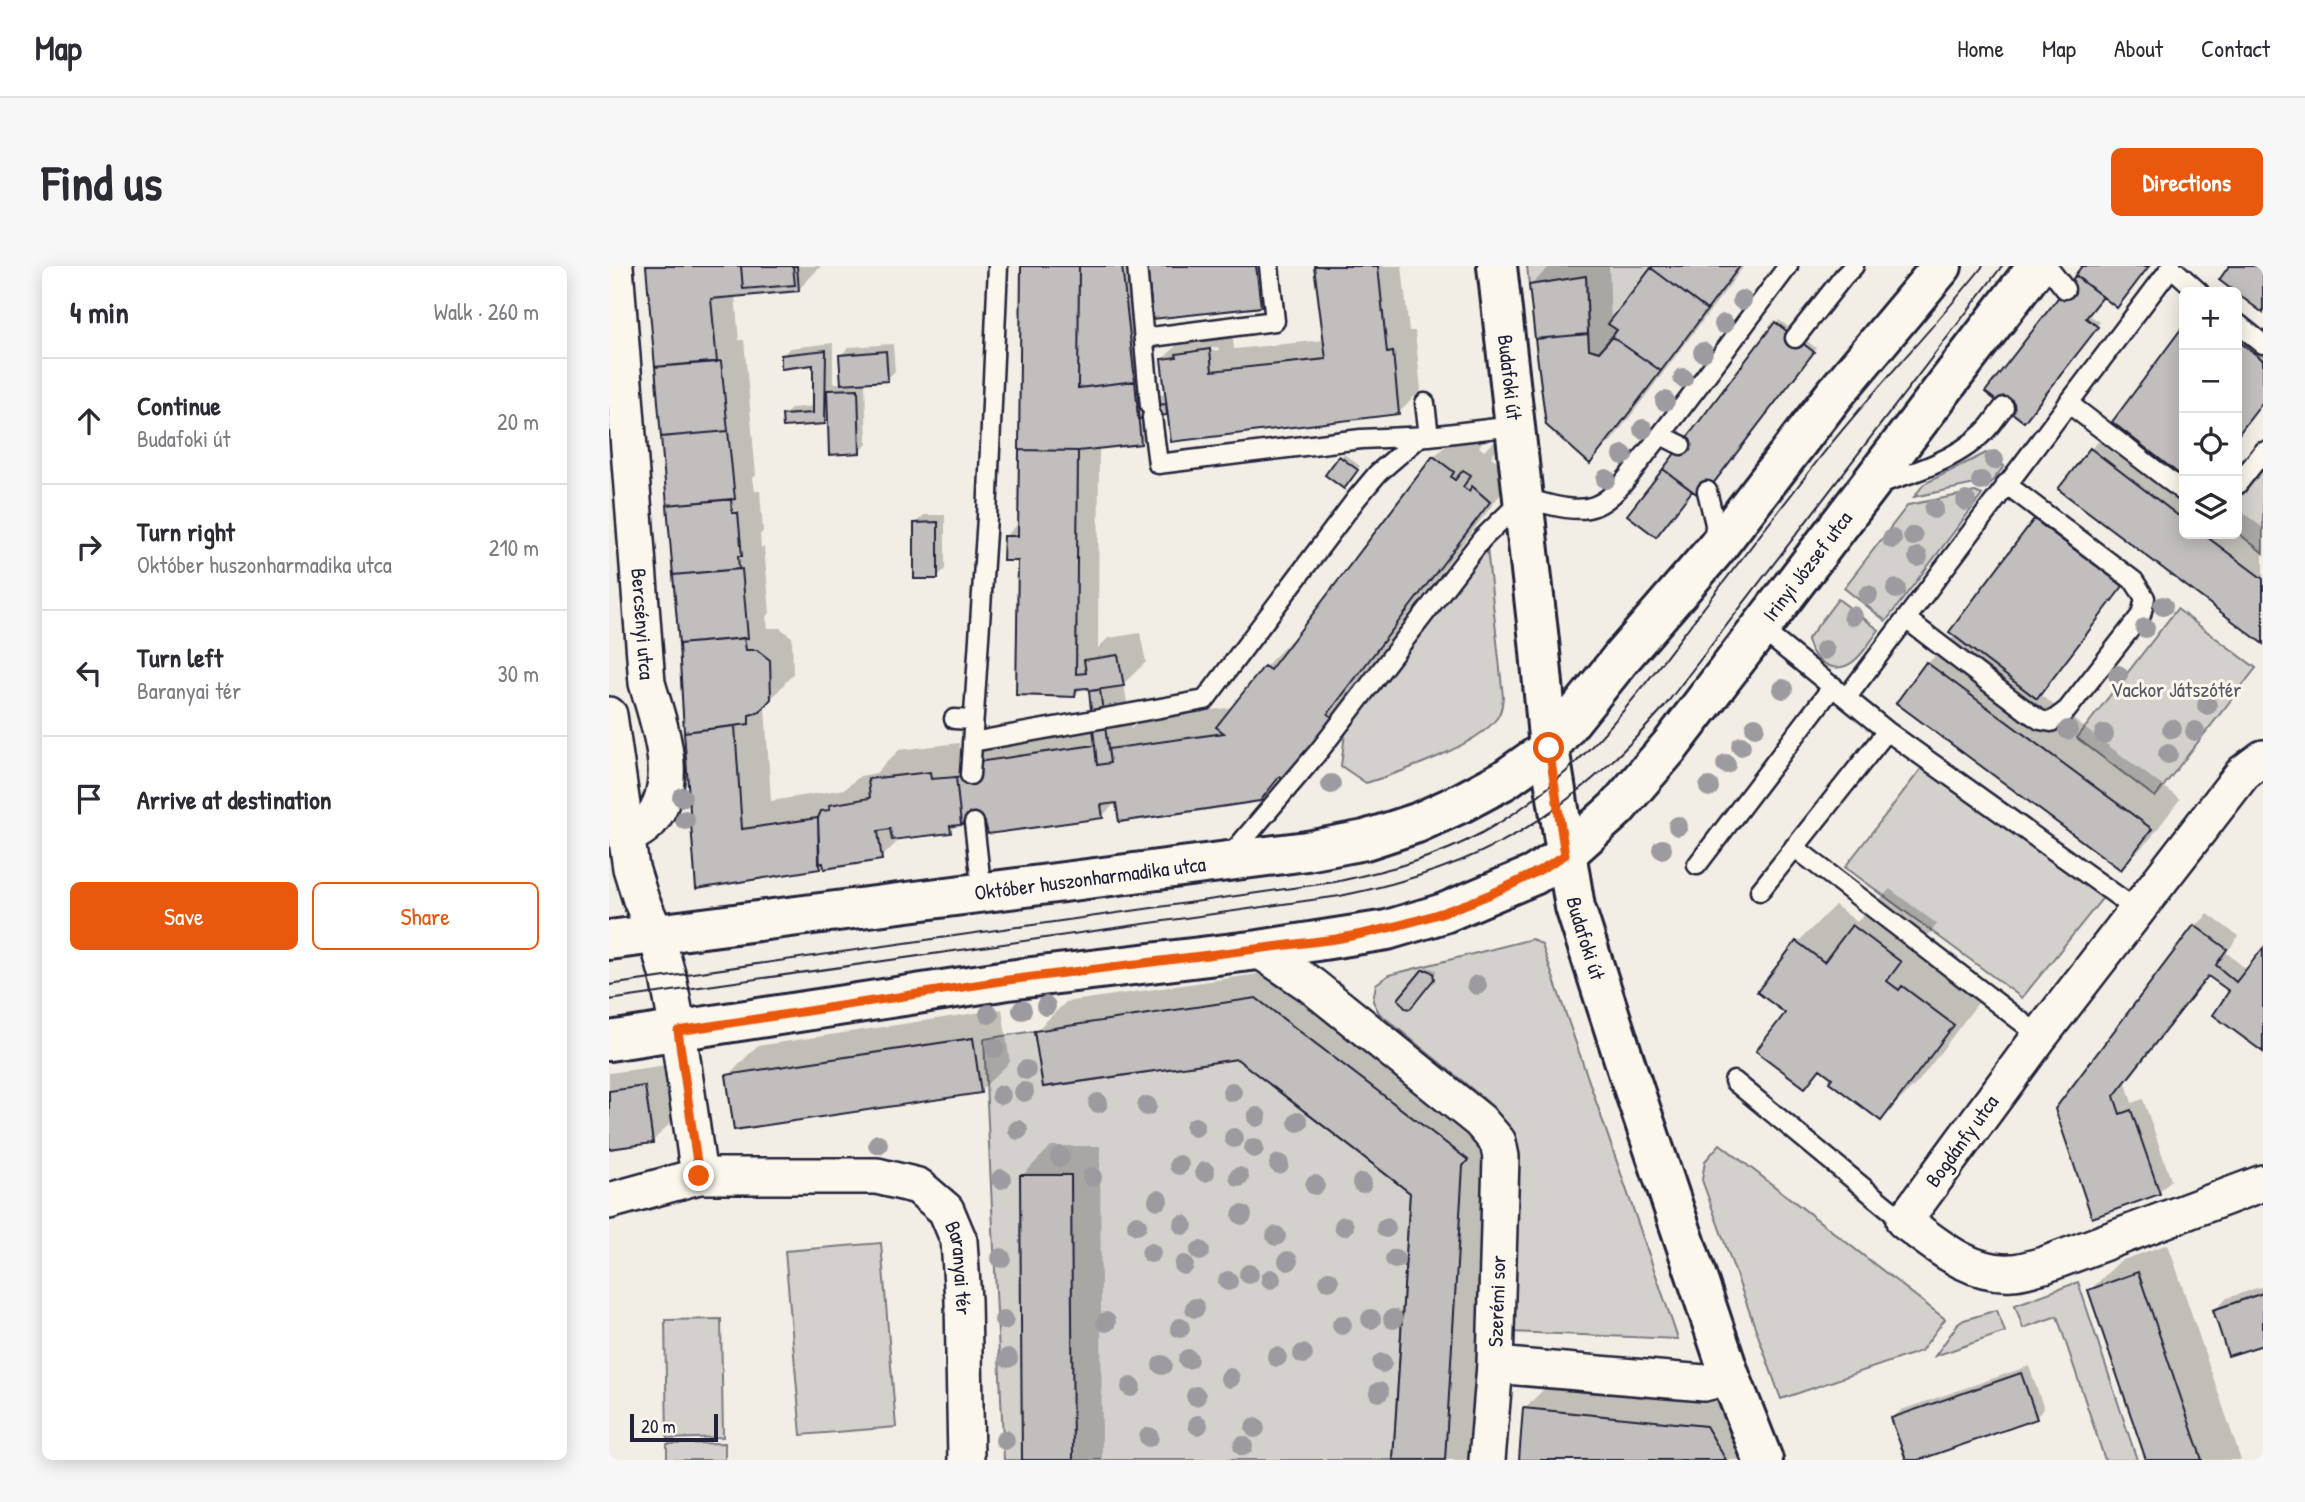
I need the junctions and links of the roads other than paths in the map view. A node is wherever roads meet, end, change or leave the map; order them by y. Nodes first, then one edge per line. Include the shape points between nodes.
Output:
1 (615, 266) edge
2 (998, 266) edge
3 (1137, 266) edge
4 (1269, 266) edge
5 (1497, 266) edge
6 (1788, 266) edge
7 (1854, 266) edge
8 (1942, 266) edge
9 (2047, 266) edge
10 (2172, 267) edge
11 (2051, 277) edge
12 (2194, 287) edge
13 (2242, 327) edge
14 (1144, 338) junction
15 (1795, 338) dead end
16 (2263, 344) edge
17 (1425, 403) dead end
18 (2068, 403) junction
19 (2004, 407) dead end
20 (1514, 426) junction
21 (1661, 435) junction
22 (1425, 436) junction
23 (1681, 446) dead end
24 (2263, 452) edge
25 (2242, 479) edge
26 (2006, 484) junction
27 (1868, 487) junction
28 (2179, 488) edge
29 (1707, 491) dead end
30 (1524, 498) junction
31 (1714, 551) junction
32 (1906, 620) junction
33 (1761, 629) junction
34 (1840, 692) junction
35 (609, 715) edge
36 (954, 719) dead end
37 (973, 720) junction
38 (1887, 731) junction
39 (972, 742) junction
40 (1549, 748) junction
41 (2263, 758) edge
42 (970, 775) dead end
43 (974, 823) dead end
44 (627, 837) junction
45 (1794, 846) junction
46 (1565, 855) junction
47 (1224, 863) junction
48 (1697, 865) dead end
49 (1759, 891) dead end
50 (982, 893) junction
51 (2137, 910) junction
52 (656, 934) junction
53 (609, 940) edge
54 (1259, 950) junction
55 (678, 1031) junction
56 (2040, 1036) junction
57 (609, 1041) edge
58 (1734, 1082) dead end
59 (699, 1176) junction
60 (2263, 1183) edge
61 (609, 1201) edge
62 (1904, 1221) junction
63 (1495, 1364) junction
64 (1730, 1376) junction
65 (966, 1460) edge
66 (1487, 1460) edge
67 (1763, 1460) edge

1 - 44 street, Bercsényi utca via 647,683 667,778 662,804 648,824
2 - 37 lane
3 - 14 lane
4 - 14 lane via 1275,321
5 - 20 main road, Budafoki út
6 - 21 lane
7 - 15 lane
8 - 31 main road via 1834,395
9 - 11 lane
10 - 12 lane
10 - 18 lane
11 - 27 main road, Irinyi József utca
13 - 16 lane
14 - 22 lane via 1158,464 1361,439
17 - 22 lane
18 - 26 lane
18 - 28 lane
19 - 27 lane via 1985,433 1966,446 1913,473
20 - 22 lane
20 - 30 main road, Budafoki út
21 - 23 lane
21 - 30 lane via 1608,499 1596,506 1565,508
22 - 39 lane via 1378,472 1205,701
24 - 25 lane
26 - 32 lane
26 - 32 lane via 2134,581 2145,598 2141,615 2067,710 2051,722 2028,712
27 - 33 main road, Irinyi József utca
29 - 31 lane via 1715,524
30 - 40 main road, Budafoki út
30 - 47 lane via 1482,539 1319,751
31 - 40 main road
32 - 34 lane
33 - 34 lane
33 - 46 main road, Irinyi József utca via 1624,800
34 - 38 lane
34 - 48 lane
35 - 44 street
36 - 37 lane
37 - 39 lane
38 - 45 lane
38 - 51 lane
39 - 42 lane
40 - 46 main road, Budafoki út
40 - 47 main road, Október huszonharmadika utca via 1504,779 1417,823 1366,840
41 - 51 street, Bogdánfy utca via 2243,773
43 - 50 lane
44 - 52 street via 631,868
45 - 49 lane
45 - 56 lane
46 - 54 main road via 1534,875 1444,913 1387,930
46 - 64 main road, Budafoki út via 1579,920
47 - 50 main road, Október huszonharmadika utca
50 - 52 main road, Október huszonharmadika utca
51 - 56 street, Bogdánfy utca
52 - 53 main road, Október huszonharmadika utca
52 - 55 street
54 - 55 main road via 1008,980
54 - 63 street, Szerémi sor via 1311,985 1480,1121 1498,1142
55 - 57 main road
55 - 59 street
56 - 62 street, Bogdánfy utca
58 - 62 lane
59 - 61 street, Baranyai tér
59 - 65 street, Baranyai tér via 877,1176 918,1186 946,1210 959,1241
60 - 62 street via 2044,1265 2012,1272 1962,1263
63 - 64 street via 1699,1383
63 - 66 street, Szerémi sor
64 - 67 main road, Budafoki út

